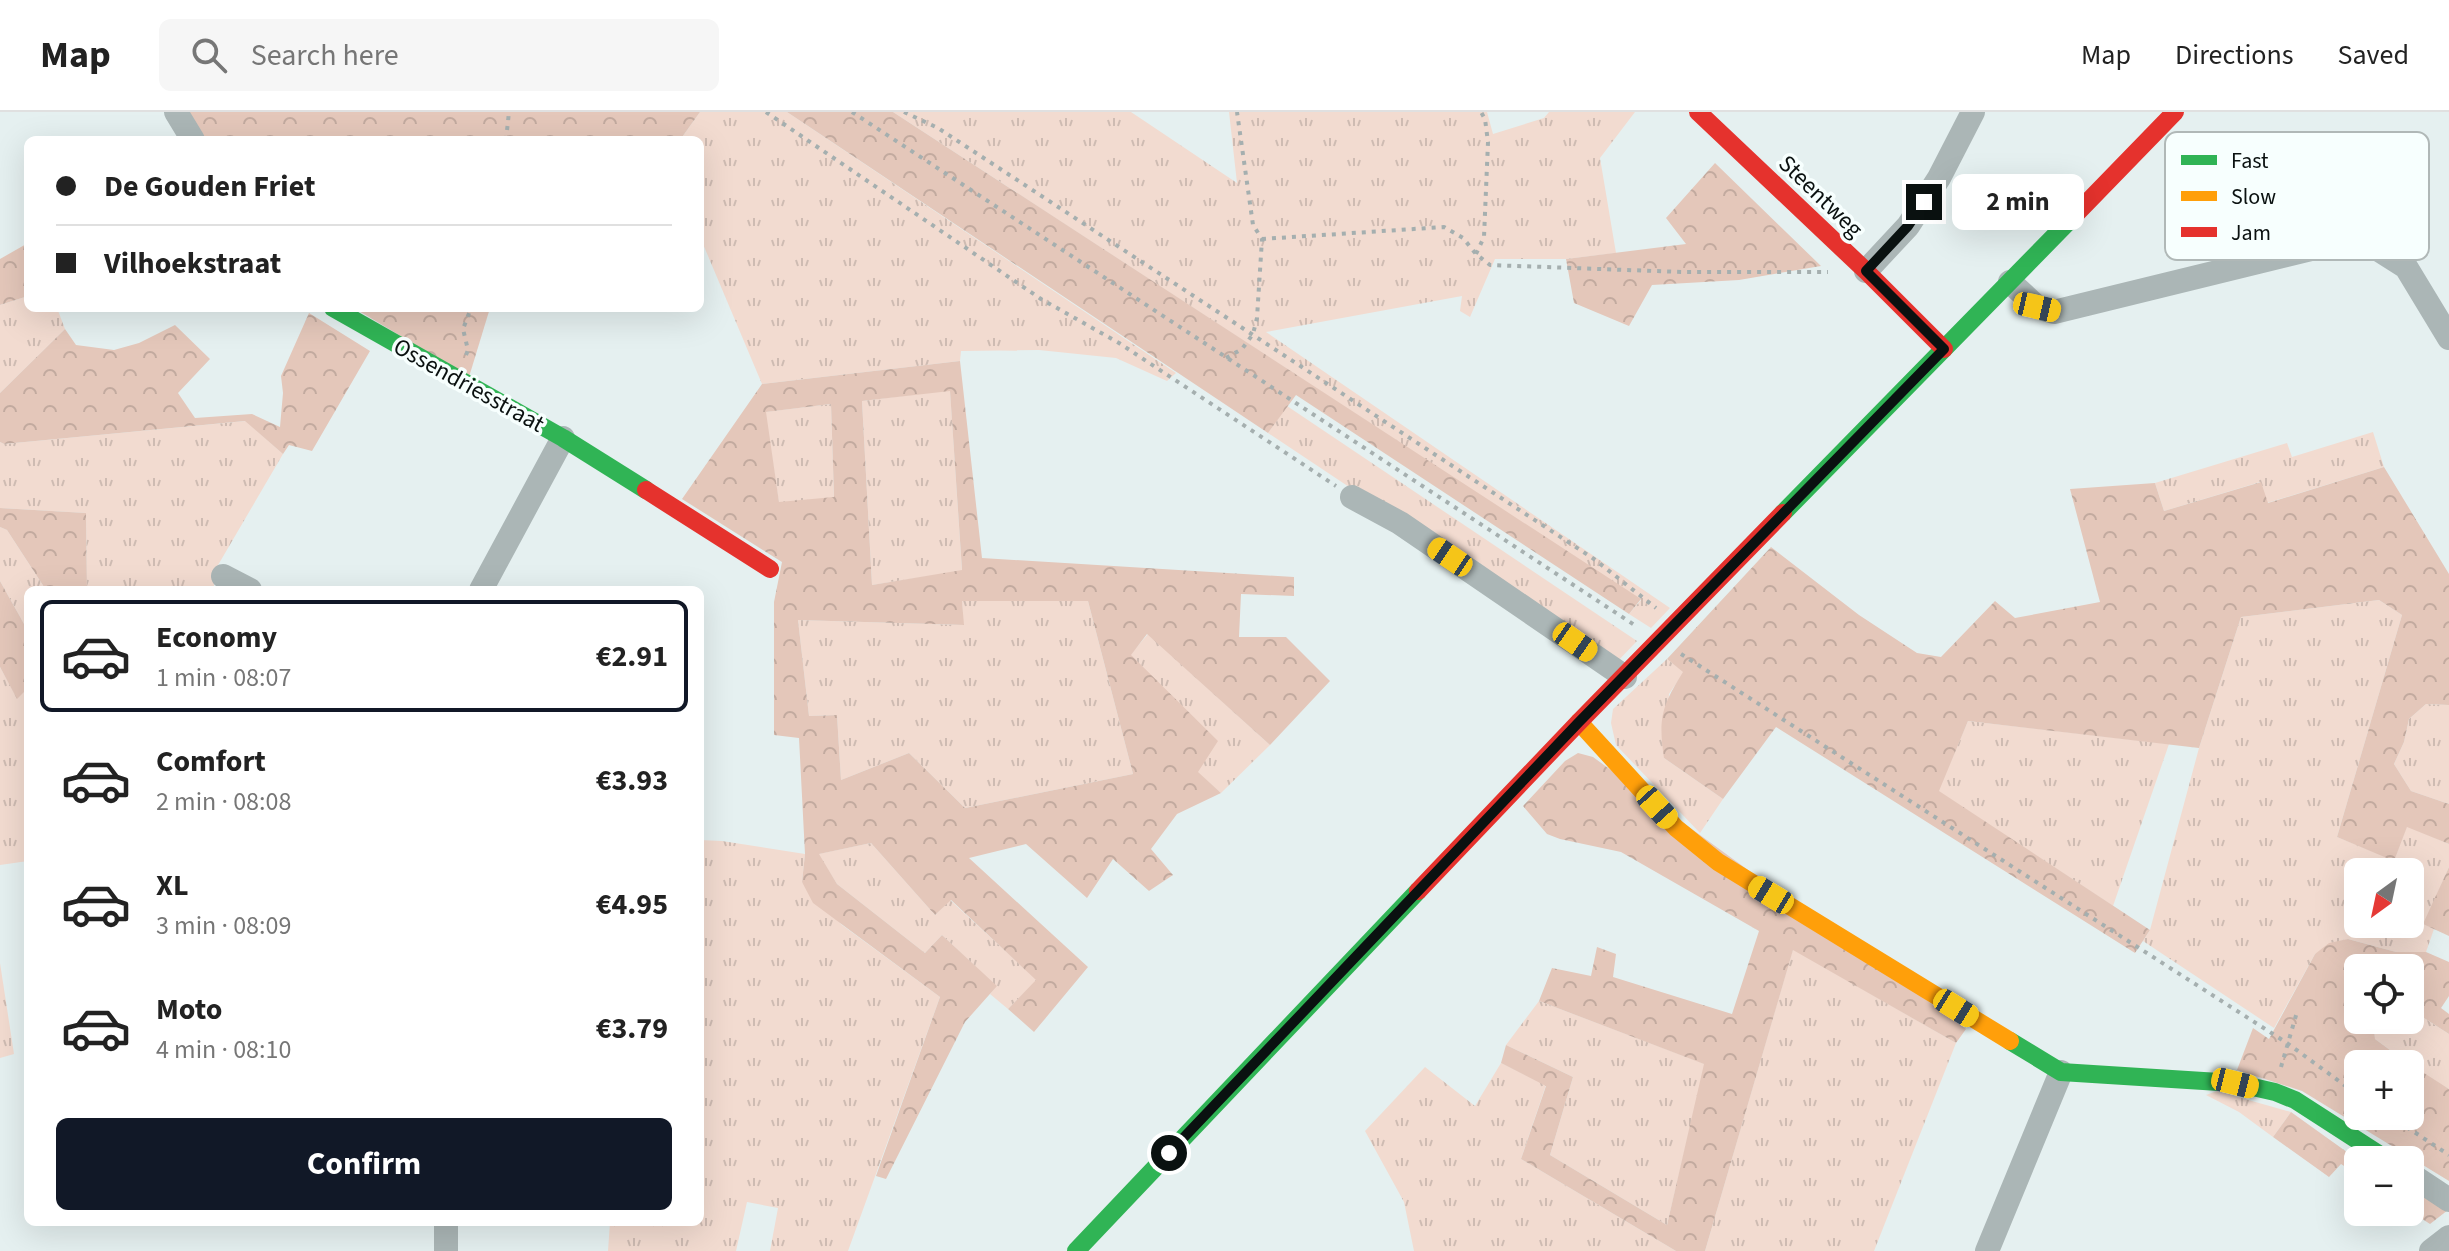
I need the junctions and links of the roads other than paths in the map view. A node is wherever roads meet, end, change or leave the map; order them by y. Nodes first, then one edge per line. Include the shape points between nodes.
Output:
1 (176, 112) edge
2 (1698, 112) edge
3 (1973, 112) edge
4 (2175, 112) edge
5 (191, 136) edge
6 (2266, 260) edge
7 (2395, 260) edge
8 (1859, 266) junction
9 (2010, 282) junction
10 (2441, 306) edge
11 (340, 312) edge
12 (2449, 338) edge
13 (1944, 349) junction
14 (563, 438) junction
15 (1352, 497) road end
16 (770, 569) dead end
17 (223, 576) dead end
18 (242, 586) edge
19 (483, 586) edge
20 (1625, 677) junction
21 (1579, 722) junction
22 (2061, 1072) junction
23 (2366, 1146) edge
24 (2424, 1183) edge
25 (2449, 1200) edge
26 (446, 1226) edge
27 (2449, 1237) edge
28 (446, 1251) edge
29 (1076, 1251) edge
30 (1987, 1251) edge
31 (2431, 1251) edge

1 - 5 street
2 - 8 street, Steentweg
3 - 8 street via 1908,226
4 - 9 street
6 - 9 street via 2054,312 2037,307
7 - 10 street
8 - 13 street, Steentweg
9 - 13 street
10 - 12 street
11 - 14 street, Ossendriesstraat
13 - 20 street
14 - 16 street, Ossendriesstraat
14 - 19 street, Ossendriesstraat
15 - 20 street via 1400,523
17 - 18 street
20 - 21 street
21 - 22 street via 1676,828 1718,862
21 - 29 street
22 - 23 street via 2235,1083 2275,1092
22 - 30 street
24 - 25 street
26 - 28 street
27 - 31 street

